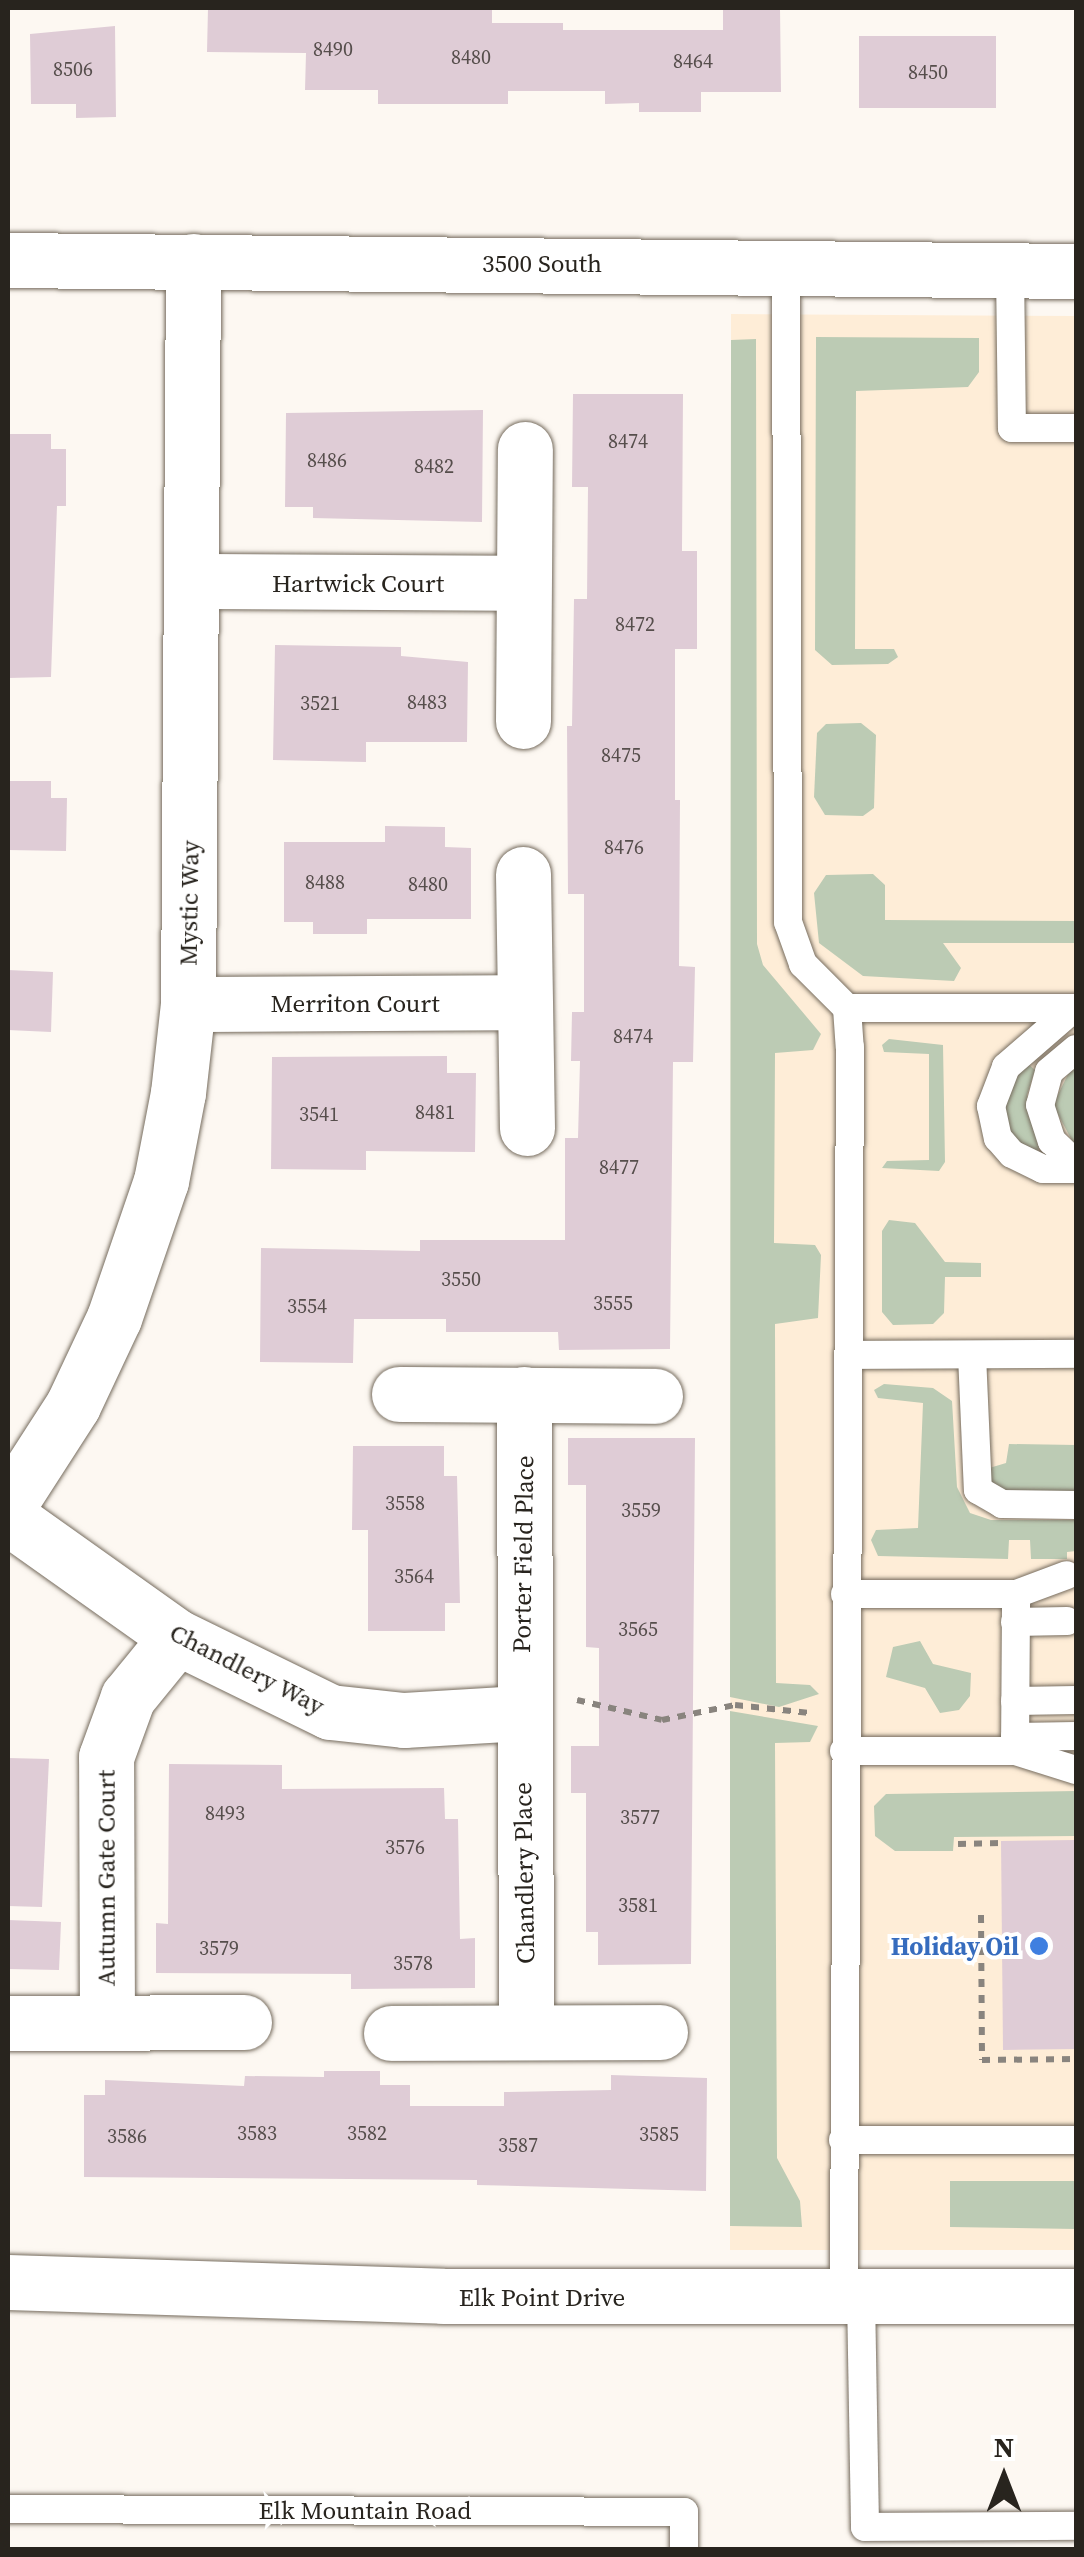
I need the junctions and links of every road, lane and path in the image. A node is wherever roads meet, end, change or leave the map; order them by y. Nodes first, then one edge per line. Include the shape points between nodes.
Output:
1 (8, 260) edge
2 (193, 262) junction
3 (786, 264) junction
4 (1010, 269) junction
5 (1076, 271) edge
6 (1076, 428) edge
7 (524, 448) dead end
8 (192, 581) junction
9 (523, 583) junction
10 (523, 721) dead end
11 (522, 874) dead end
12 (522, 1002) junction
13 (188, 1004) junction
14 (847, 1008) junction
15 (1075, 1008) edge
16 (1076, 1049) edge
17 (526, 1128) dead end
18 (1076, 1167) edge
19 (1076, 1354) edge
20 (849, 1355) junction
21 (972, 1355) junction
22 (399, 1394) dead end
23 (524, 1394) junction
24 (655, 1396) dead end
25 (1076, 1504) edge
26 (8, 1506) edge
27 (8, 1517) edge
28 (1067, 1575) dead end
29 (846, 1594) junction
30 (1016, 1608) junction
31 (1067, 1621) dead end
32 (177, 1637) junction
33 (1016, 1700) junction
34 (1076, 1700) edge
35 (521, 1704) junction
36 (845, 1711) junction
37 (1076, 1736) edge
38 (1016, 1744) junction
39 (844, 1750) junction
40 (1076, 1770) edge
41 (1001, 1843) dead end
42 (958, 1844) dead end
43 (981, 1915) dead end
44 (107, 2021) junction
45 (244, 2022) dead end
46 (8, 2023) edge
47 (391, 2032) dead end
48 (526, 2032) junction
49 (660, 2032) dead end
50 (1076, 2059) edge
51 (843, 2140) junction
52 (1076, 2140) edge
53 (8, 2282) edge
54 (1076, 2296) edge
55 (852, 2297) junction
56 (8, 2508) edge
57 (1076, 2526) edge
58 (864, 2538) edge
59 (684, 2550) edge

1 - 2 street, 3500 South
2 - 3 street, 3500 South
2 - 8 street, Mystic Way
3 - 4 street, 3500 South
3 - 14 lane via 788,922 804,964
4 - 5 street, 3500 South
4 - 6 lane via 1012,428
7 - 9 street
8 - 9 street, Hartwick Court
8 - 13 street, Mystic Way
9 - 10 street
11 - 12 street
12 - 13 street, Merriton Court
12 - 17 street
13 - 26 street, Mystic Way via 161,1182 114,1318 73,1405
14 - 15 lane
14 - 20 lane
15 - 18 lane via 1006,1067 991,1106 998,1138 1012,1154 1043,1170
16 - 18 lane via 1049,1072 1040,1105 1052,1141
19 - 21 lane
20 - 21 lane
20 - 29 lane
21 - 25 lane via 978,1490 1002,1504
22 - 23 street
23 - 24 street
23 - 35 street, Porter Field Place
27 - 32 street, Chandlery Way
28 - 30 lane
29 - 30 lane
29 - 36 lane
30 - 31 lane
30 - 33 lane
32 - 35 street, Chandlery Way via 330,1712 404,1720
32 - 44 street, Autumn Gate Court via 128,1697 106,1756
33 - 34 lane
33 - 38 lane
35 - 36 path via 662,1720 734,1705
35 - 48 street, Chandlery Place
36 - 39 lane
37 - 38 lane
38 - 39 lane
38 - 40 lane
39 - 51 lane
41 - 42 path
43 - 50 path via 982,2060
44 - 45 street, Autumn Gate Court
44 - 46 street, Autumn Gate Court
47 - 48 street
48 - 49 street
51 - 52 lane
51 - 55 lane
53 - 55 street, Elk Point Drive via 443,2296
54 - 55 street, Elk Point Drive
55 - 58 lane
56 - 59 lane, Elk Mountain Road via 684,2512
57 - 58 lane

